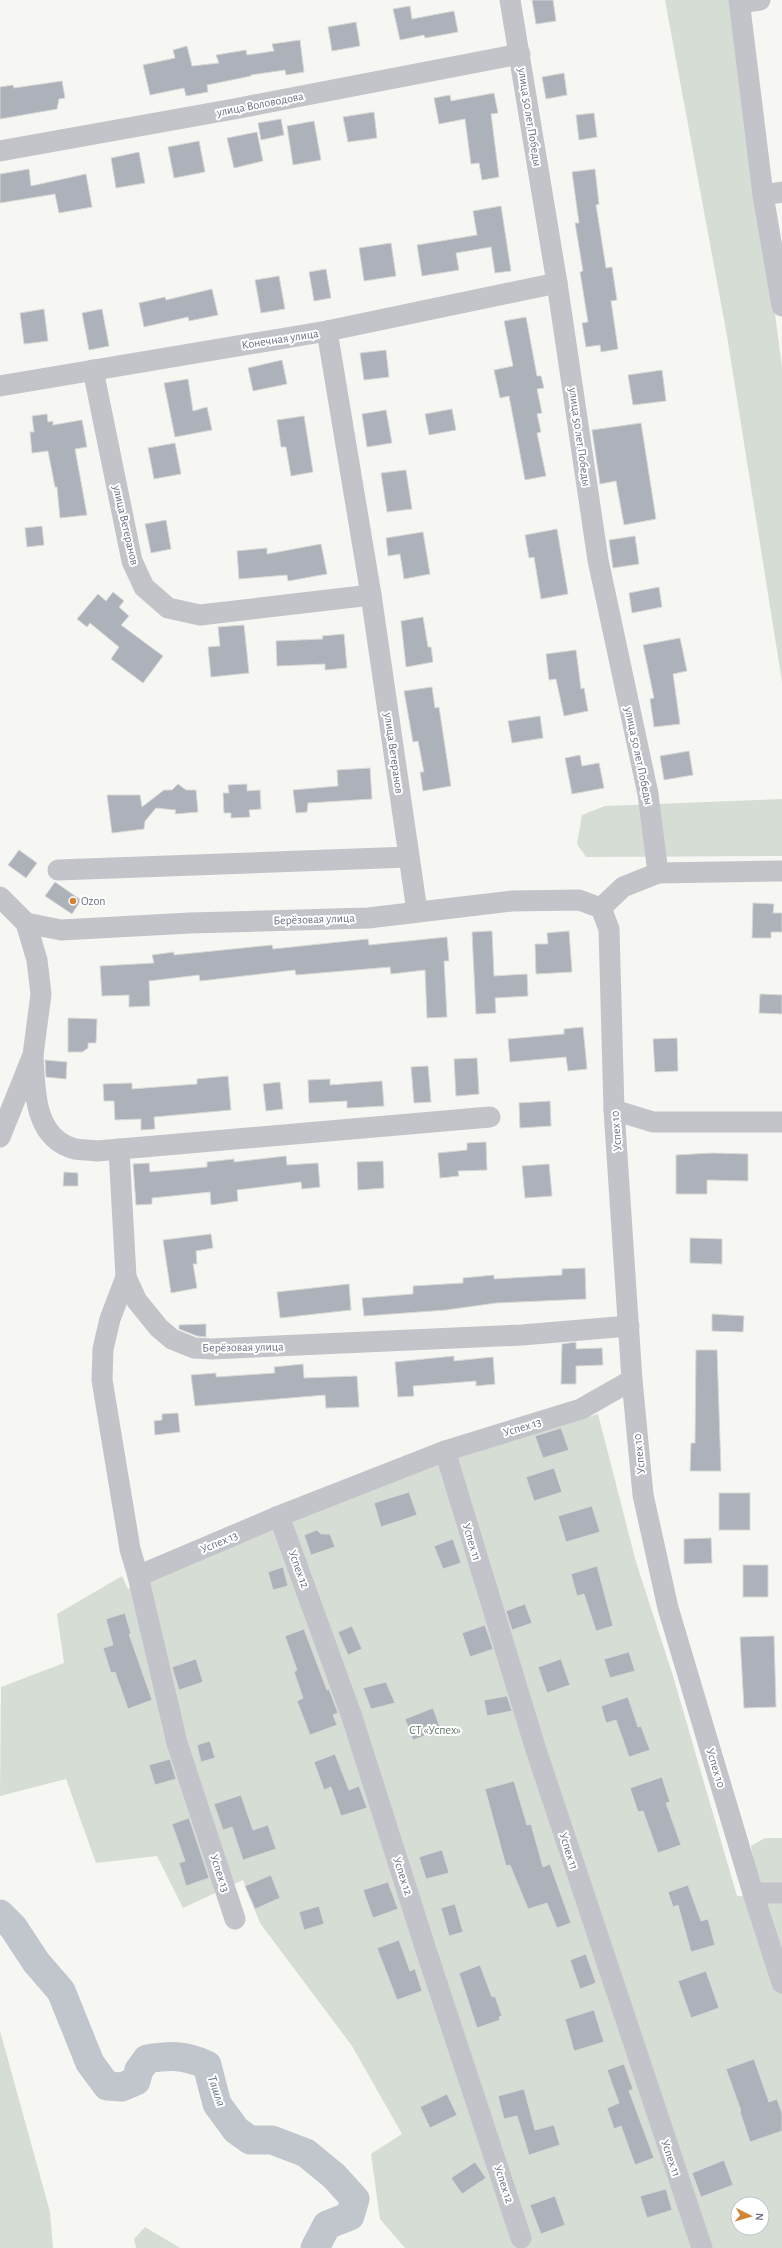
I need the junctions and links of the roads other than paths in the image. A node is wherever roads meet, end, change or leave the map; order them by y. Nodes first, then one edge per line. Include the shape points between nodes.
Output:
1 (510, 0) edge
2 (760, 0) edge
3 (739, 2) edge
4 (520, 54) junction
5 (0, 151) edge
6 (772, 193) edge
7 (557, 283) junction
8 (782, 306) edge
9 (327, 331) junction
10 (93, 370) junction
11 (0, 386) edge
12 (371, 595) junction
13 (409, 857) junction
14 (58, 870) dead end
15 (782, 871) edge
16 (658, 873) junction
17 (0, 896) edge
18 (601, 908) junction
19 (417, 911) junction
20 (26, 923) junction
21 (33, 1055) junction
22 (614, 1110) junction
23 (490, 1117) dead end
24 (782, 1122) edge
25 (0, 1137) edge
26 (118, 1149) junction
27 (126, 1277) junction
28 (629, 1326) junction
29 (632, 1380) junction
30 (445, 1451) junction
31 (279, 1516) junction
32 (138, 1576) junction
33 (753, 1893) junction
34 (782, 1893) edge
35 (235, 1919) dead end
36 (782, 1983) edge
37 (521, 2238) dead end
38 (702, 2248) edge

1 - 4 street, улица 50 лет Победы
2 - 3 street
3 - 6 street
4 - 5 street, улица Воловодова
4 - 7 street, улица 50 лет Победы
6 - 8 street
7 - 9 street, Конечная улица
7 - 16 street, улица 50 лет Победы via 598,560 648,794
9 - 10 street, Конечная улица
9 - 12 street, улица Ветеранов
10 - 11 street, Конечная улица
10 - 12 street, улица Ветеранов via 132,561 144,587 168,608 200,615
12 - 13 street, улица Ветеранов
13 - 14 street
13 - 19 street, улица Ветеранов
15 - 16 street
16 - 18 street via 623,887
17 - 20 street
18 - 19 street, Берёзовая улица via 579,900 512,901
18 - 22 street, Успех 10 via 609,929
19 - 20 street, Берёзовая улица via 368,918 60,930
20 - 21 street via 37,960 41,994
21 - 25 street
21 - 26 street via 41,1120 55,1138 74,1149
22 - 24 street via 653,1122
22 - 28 street, Успех 10
23 - 26 street
26 - 27 street, Берёзовая улица
27 - 28 street, Берёзовая улица via 137,1301 159,1328 172,1339 194,1348 220,1349 522,1335
27 - 32 street via 110,1319 103,1349 102,1380 130,1549
28 - 29 street, Успех 10
29 - 30 street, Успех 13 via 581,1409
29 - 33 street, Успех 10 via 643,1495 668,1608
30 - 31 street, Успех 13
30 - 38 street, Успех 11 via 539,1757
31 - 32 street, Успех 13
31 - 37 street, Успех 12 via 351,1714
32 - 35 street, Успех 13 via 177,1743
33 - 34 street
33 - 36 street, Успех 10

